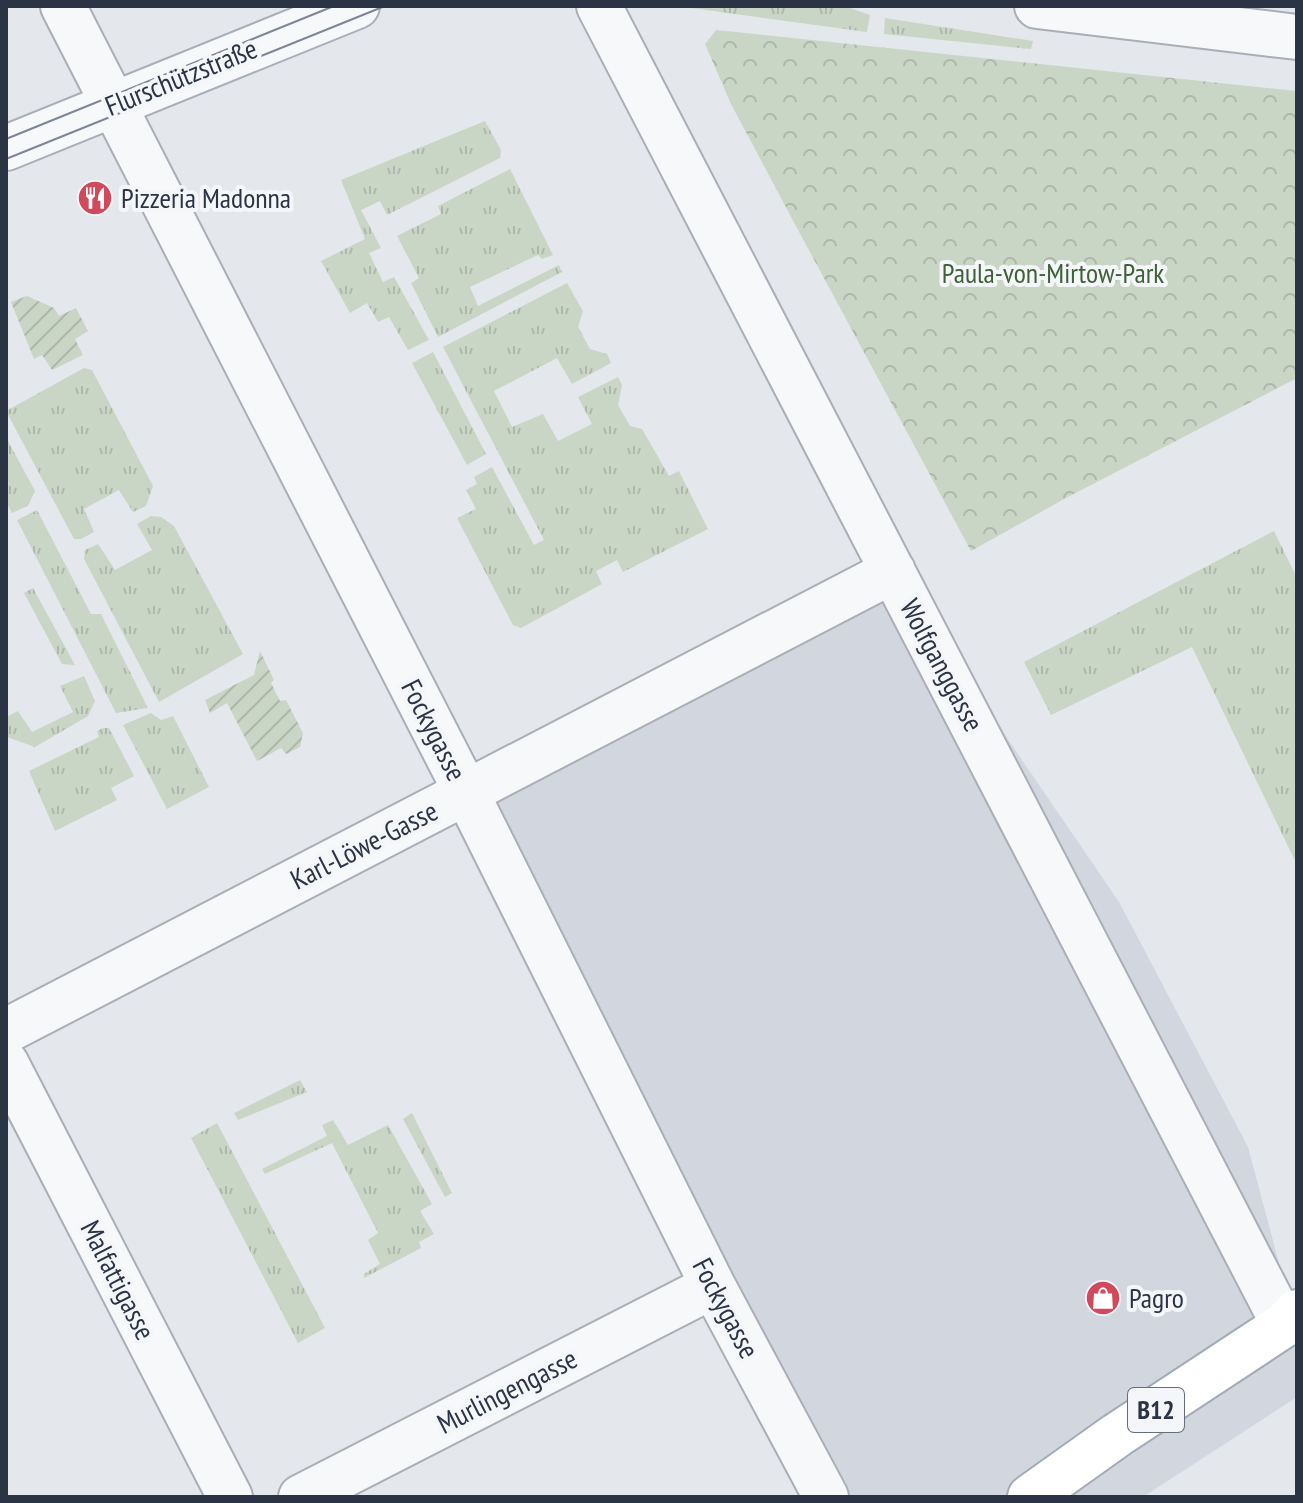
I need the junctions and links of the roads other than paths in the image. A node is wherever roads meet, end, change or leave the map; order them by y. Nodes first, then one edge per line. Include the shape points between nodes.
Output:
1 (63, 6) edge
2 (357, 6) edge
3 (599, 6) edge
4 (1037, 6) edge
5 (1297, 37) edge
6 (115, 104) junction
7 (6, 148) edge
8 (893, 571) junction
9 (466, 792) junction
10 (6, 1031) edge
11 (6, 1063) edge
12 (713, 1286) junction
13 (1293, 1319) edge
14 (230, 1497) edge
15 (301, 1497) edge
16 (826, 1497) edge
17 (1030, 1497) edge

1 - 6 street, Fockygasse
2 - 6 street, Flurschützstraße
3 - 8 street, Wolfganggasse
4 - 5 street
6 - 7 street, Flurschützstraße
6 - 9 street, Fockygasse
8 - 9 street, Karl-Löwe-Gasse
8 - 13 street, Wolfganggasse
9 - 10 street, Karl-Löwe-Gasse
9 - 12 street, Fockygasse
11 - 14 street, Malfattigasse
12 - 15 street, Murlingengasse
12 - 16 street, Fockygasse
13 - 17 main road, B12

